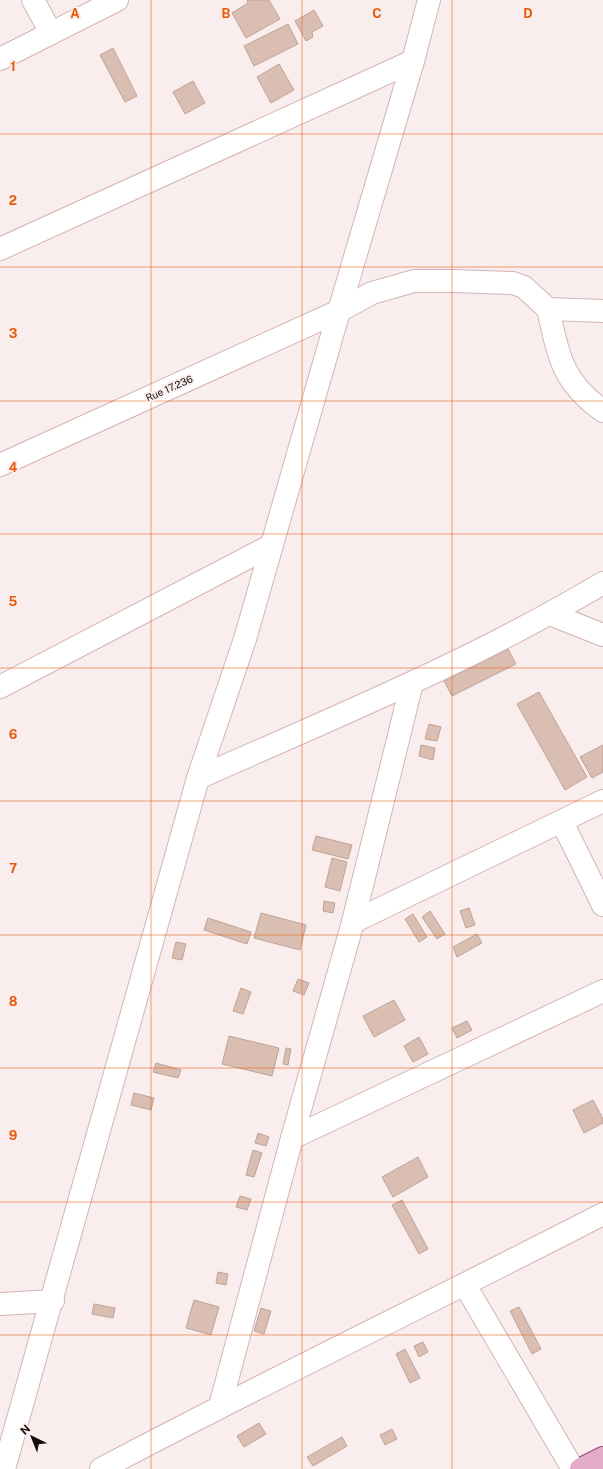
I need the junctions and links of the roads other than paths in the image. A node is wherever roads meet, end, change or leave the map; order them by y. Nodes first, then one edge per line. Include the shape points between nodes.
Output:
1 (33, 0) edge
2 (117, 0) edge
3 (428, 0) edge
4 (51, 33) junction
5 (0, 59) edge
6 (413, 61) junction
7 (0, 249) edge
8 (548, 309) junction
9 (339, 311) junction
10 (603, 311) edge
11 (603, 412) edge
12 (0, 465) edge
13 (272, 545) junction
14 (603, 582) edge
15 (550, 614) junction
16 (603, 635) edge
17 (412, 683) junction
18 (0, 687) edge
19 (198, 778) junction
20 (603, 801) edge
21 (562, 822) junction
22 (603, 905) edge
23 (353, 922) junction
24 (603, 991) edge
25 (292, 1138) junction
26 (603, 1214) edge
27 (465, 1285) junction
28 (53, 1301) junction
29 (0, 1304) edge
30 (220, 1406) junction
31 (603, 1458) edge
32 (4, 1469) edge
33 (101, 1469) edge
34 (573, 1469) edge
35 (581, 1469) edge

1 - 4 street
2 - 4 street
3 - 6 street
4 - 5 street
6 - 7 street
6 - 9 street
8 - 9 street, Rue 17.236 via 524,287 513,283 414,281 372,293
8 - 10 street
8 - 11 street via 560,361 572,384
9 - 12 street, Rue 17.236
9 - 13 street
13 - 18 street
13 - 19 street via 245,639
14 - 15 street
15 - 16 street
15 - 17 street
17 - 19 street
17 - 23 street
19 - 28 street
20 - 21 street
21 - 22 street
21 - 23 street
23 - 25 street
24 - 25 street
25 - 30 street
26 - 27 street
27 - 30 street
27 - 34 street
28 - 29 street
28 - 32 street
30 - 33 street
31 - 35 main road

